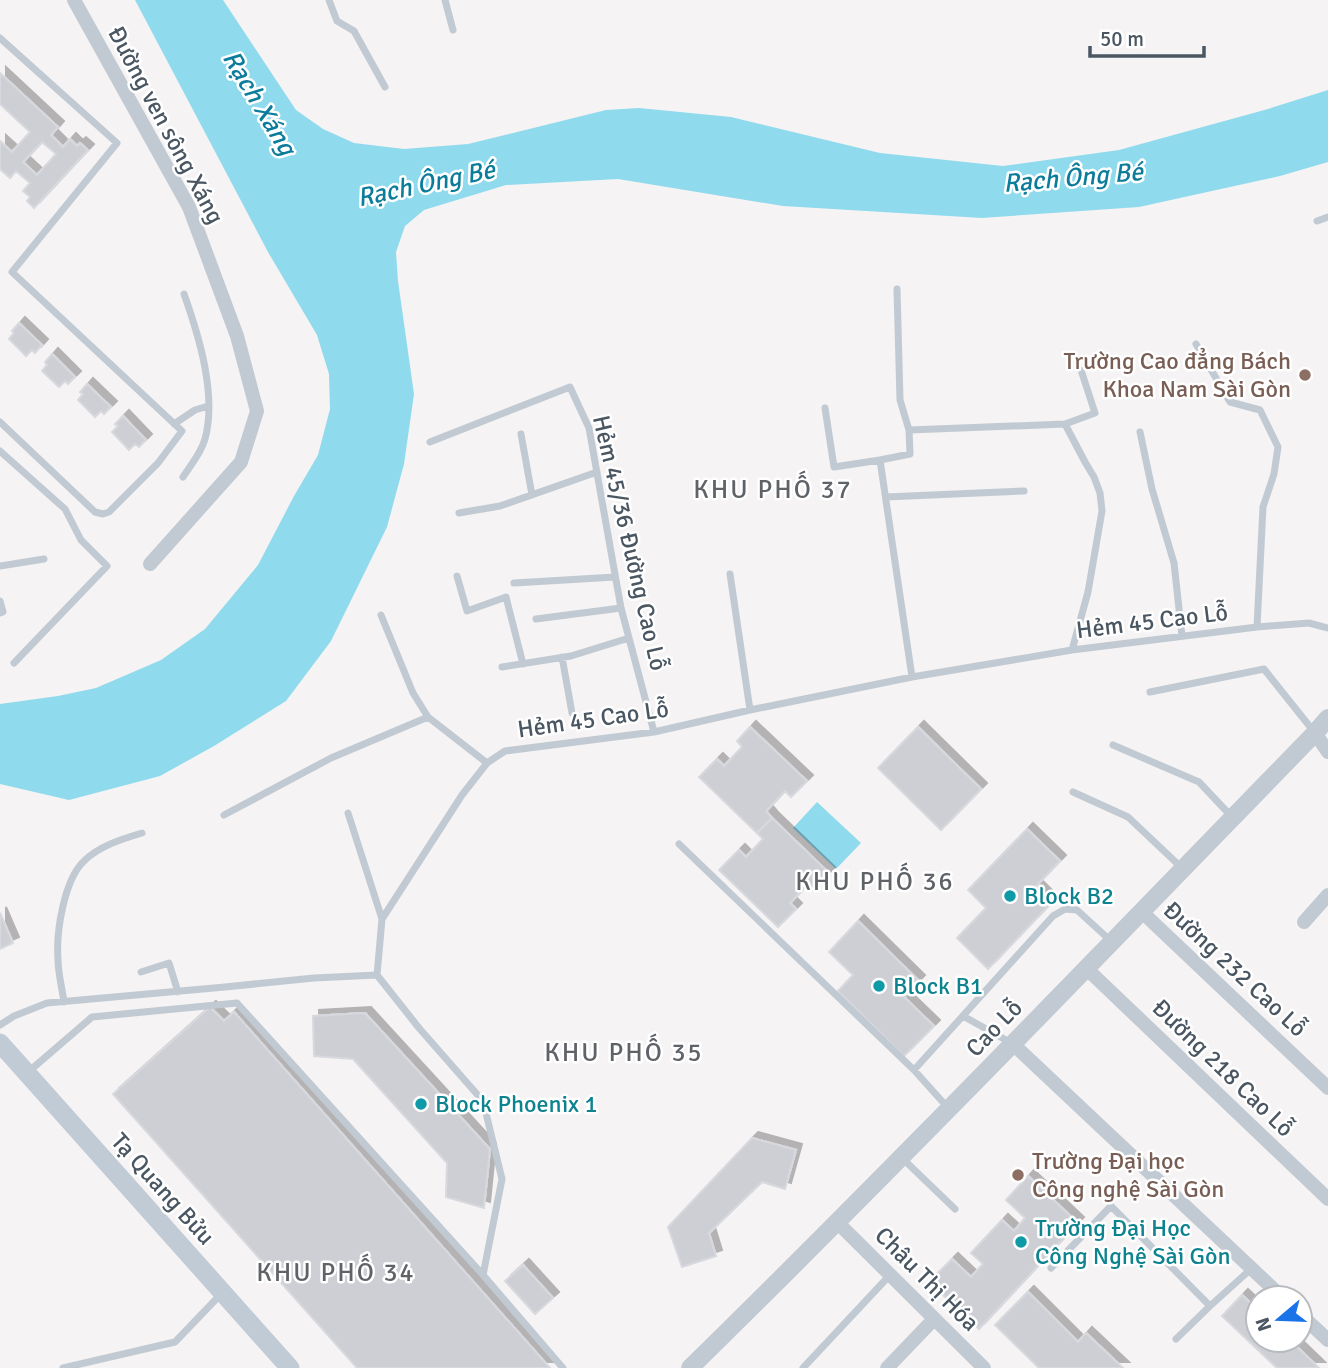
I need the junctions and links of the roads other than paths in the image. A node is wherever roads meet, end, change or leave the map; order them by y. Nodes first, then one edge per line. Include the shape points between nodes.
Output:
1 (74, 0) edge
2 (329, 0) edge
3 (445, 0) edge
4 (453, 30) dead end
5 (0, 38) edge
6 (385, 87) dead end
7 (1328, 217) edge
8 (1317, 221) dead end
9 (897, 289) dead end
10 (184, 294) dead end
11 (1196, 344) dead end
12 (1082, 370) dead end
13 (208, 406) junction
14 (825, 408) dead end
15 (0, 422) edge
16 (174, 424) junction
17 (1065, 424) junction
18 (909, 430) junction
19 (1140, 432) dead end
20 (521, 434) dead end
21 (430, 442) dead end
22 (0, 451) edge
23 (8, 458) junction
24 (880, 460) junction
25 (0, 464) edge
26 (597, 472) junction
27 (183, 477) dead end
28 (1024, 491) dead end
29 (532, 495) junction
30 (886, 497) junction
31 (459, 513) dead end
32 (44, 559) dead end
33 (150, 564) dead end
34 (0, 566) edge
35 (730, 574) dead end
36 (457, 576) dead end
37 (615, 577) junction
38 (514, 583) dead end
39 (0, 601) edge
40 (621, 608) junction
41 (0, 613) edge
42 (381, 615) dead end
43 (536, 620) dead end
44 (1257, 628) junction
45 (1328, 628) edge
46 (1182, 636) junction
47 (629, 638) junction
48 (1072, 650) junction
49 (562, 657) junction
50 (14, 663) dead end
51 (523, 664) junction
52 (502, 667) dead end
53 (912, 677) junction
54 (1150, 692) dead end
55 (750, 710) junction
56 (572, 713) dead end
57 (428, 717) junction
58 (1328, 718) edge
59 (654, 732) junction
60 (1315, 733) junction
61 (1113, 745) dead end
62 (1328, 752) edge
63 (487, 763) junction
64 (1073, 792) dead end
65 (348, 813) dead end
66 (224, 815) dead end
67 (1233, 818) junction
68 (142, 833) dead end
69 (679, 844) dead end
70 (1183, 869) junction
71 (1327, 899) edge
72 (1142, 912) junction
73 (382, 919) junction
74 (1304, 922) dead end
75 (1112, 942) junction
76 (1087, 969) junction
77 (141, 972) dead end
78 (377, 975) junction
79 (178, 992) junction
80 (64, 1002) junction
81 (963, 1016) junction
82 (0, 1025) edge
83 (0, 1043) edge
84 (1013, 1044) junction
85 (914, 1070) junction
86 (26, 1073) junction
87 (1328, 1088) edge
88 (949, 1109) junction
89 (901, 1158) junction
90 (1328, 1199) edge
91 (956, 1209) dead end
92 (838, 1223) junction
93 (1051, 1268) dead end
94 (1251, 1268) junction
95 (483, 1275) junction
96 (890, 1275) junction
97 (1268, 1284) edge
98 (223, 1293) junction
99 (1210, 1306) junction
100 (934, 1319) junction
101 (1314, 1327) edge
102 (1177, 1339) dead end
103 (1328, 1340) edge
104 (63, 1368) edge
105 (290, 1368) edge
106 (562, 1368) edge
107 (690, 1368) edge
108 (803, 1368) edge
109 (887, 1368) edge
110 (984, 1368) edge

1 - 33 street, Đường ven sông Xáng via 189,207 237,336 257,411 241,461
2 - 6 lane via 337,21 354,32
3 - 4 lane
5 - 16 lane via 117,143 12,272
7 - 8 lane
9 - 18 lane via 900,400
10 - 13 lane via 204,361
11 - 44 lane via 1230,402 1260,410 1278,447 1262,507
12 - 17 lane via 1095,413
13 - 16 lane
13 - 27 lane via 205,440
14 - 24 lane via 834,467
15 - 16 lane via 95,512 103,514 158,463 182,431
17 - 18 lane
17 - 48 lane via 1094,477 1102,511
18 - 24 lane via 910,454
19 - 46 lane via 1174,564
20 - 29 lane
21 - 26 lane, Hẻm 45/36 Đường Cao Lỗ via 570,387 589,428
22 - 23 lane
23 - 25 lane
23 - 50 lane via 65,509 80,540 107,566
24 - 30 lane
26 - 29 lane
26 - 37 lane, Hẻm 45/36 Đường Cao Lỗ
28 - 30 lane
29 - 31 lane
30 - 53 lane
32 - 34 lane
35 - 55 lane
36 - 51 lane via 467,611 506,597
37 - 38 lane
37 - 40 lane, Hẻm 45/36 Đường Cao Lỗ
39 - 41 lane
40 - 43 lane
40 - 47 lane, Hẻm 45/36 Đường Cao Lỗ
42 - 57 lane via 413,693
44 - 45 lane, Hẻm 45 Cao Lỗ via 1309,623
44 - 46 lane, Hẻm 45 Cao Lỗ
46 - 48 lane, Hẻm 45 Cao Lỗ
47 - 49 lane
47 - 59 lane, Hẻm 45/36 Đường Cao Lỗ
48 - 53 lane, Hẻm 45 Cao Lỗ
49 - 51 lane
49 - 56 lane
51 - 52 lane
53 - 55 lane, Hẻm 45 Cao Lỗ
54 - 60 lane via 1264,668
55 - 59 lane, Hẻm 45 Cao Lỗ
57 - 63 lane
57 - 66 lane via 331,758
58 - 60 street, Cao Lỗ
59 - 63 lane, Hẻm 45 Cao Lỗ via 505,751
60 - 62 street
60 - 67 street, Cao Lỗ
61 - 67 lane via 1199,782
63 - 73 lane, Hẻm 45 Cao Lỗ
64 - 70 lane via 1128,817
65 - 73 lane
67 - 70 street, Cao Lỗ
68 - 80 lane via 98,850 82,863 69,885 58,942
69 - 85 lane
70 - 72 street, Cao Lỗ
71 - 74 street
72 - 75 street, Cao Lỗ
72 - 87 street, Đường 232 Cao Lỗ
73 - 78 lane, Hẻm 45 Cao Lỗ
75 - 76 street, Cao Lỗ
75 - 81 lane via 1077,909 1065,909 1053,916
76 - 84 street, Cao Lỗ
76 - 90 street, Đường 218 Cao Lỗ
77 - 79 lane via 169,963
78 - 79 lane
78 - 95 lane via 483,1101 502,1179
79 - 80 lane
80 - 82 lane via 47,1003
81 - 84 lane
81 - 85 lane
83 - 86 main road, Tạ Quang Bửu
84 - 88 street, Cao Lỗ
84 - 94 street
85 - 88 lane
86 - 95 lane via 92,1017 237,1003
86 - 98 main road, Tạ Quang Bửu
88 - 89 street, Cao Lỗ
89 - 91 lane
89 - 92 street, Cao Lỗ
92 - 96 street, Châu Thị Hóa
92 - 107 street, Cao Lỗ
93 - 99 lane via 1111,1206
94 - 97 street
94 - 99 lane
95 - 106 lane
96 - 100 street, Châu Thị Hóa
96 - 108 lane
98 - 104 lane via 175,1342
98 - 105 main road, Tạ Quang Bửu
99 - 102 lane
100 - 109 street
100 - 110 street, Châu Thị Hóa
101 - 103 street

